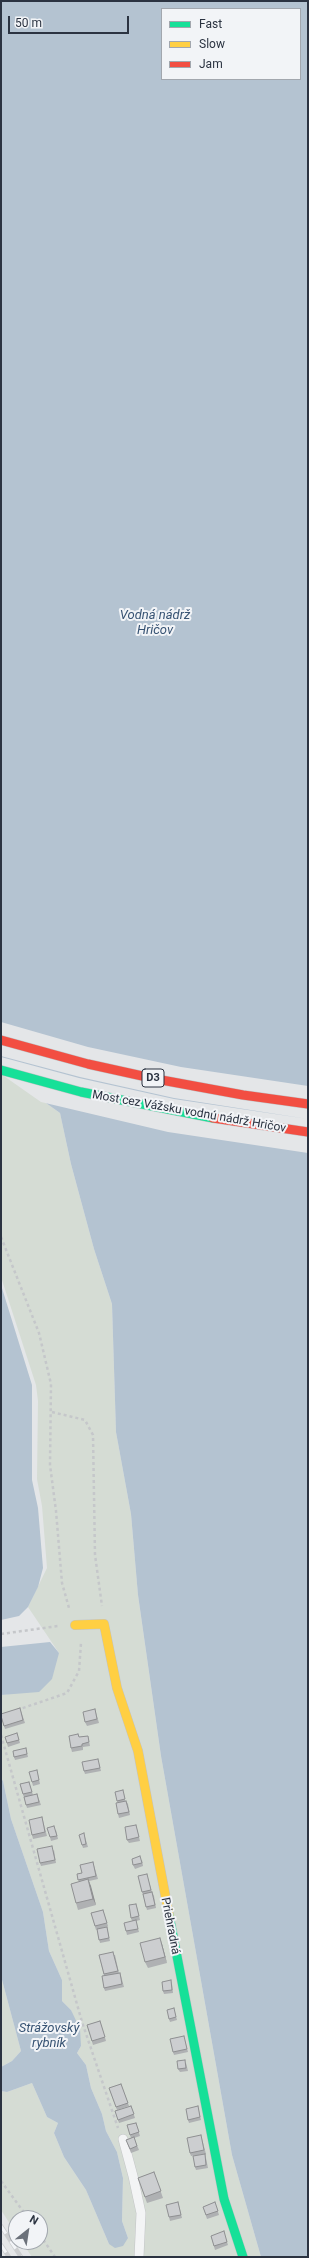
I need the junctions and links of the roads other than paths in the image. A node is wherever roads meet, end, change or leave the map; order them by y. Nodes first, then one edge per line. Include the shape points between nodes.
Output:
1 (1, 1040) edge
2 (1, 1070) edge
3 (308, 1104) edge
4 (308, 1132) edge
5 (75, 1625) road end
6 (122, 2139) road end
7 (139, 2257) edge
8 (244, 2257) edge

1 - 3 main road, D3 via 88,1064 156,1079
2 - 4 main road, Most cez Vážsku vodnú nádrž Hričov / D3 via 81,1092 152,1107 238,1123
5 - 8 main road, Priehradná via 104,1624 117,1688 138,1751 224,2199
6 - 7 lane via 141,2213

